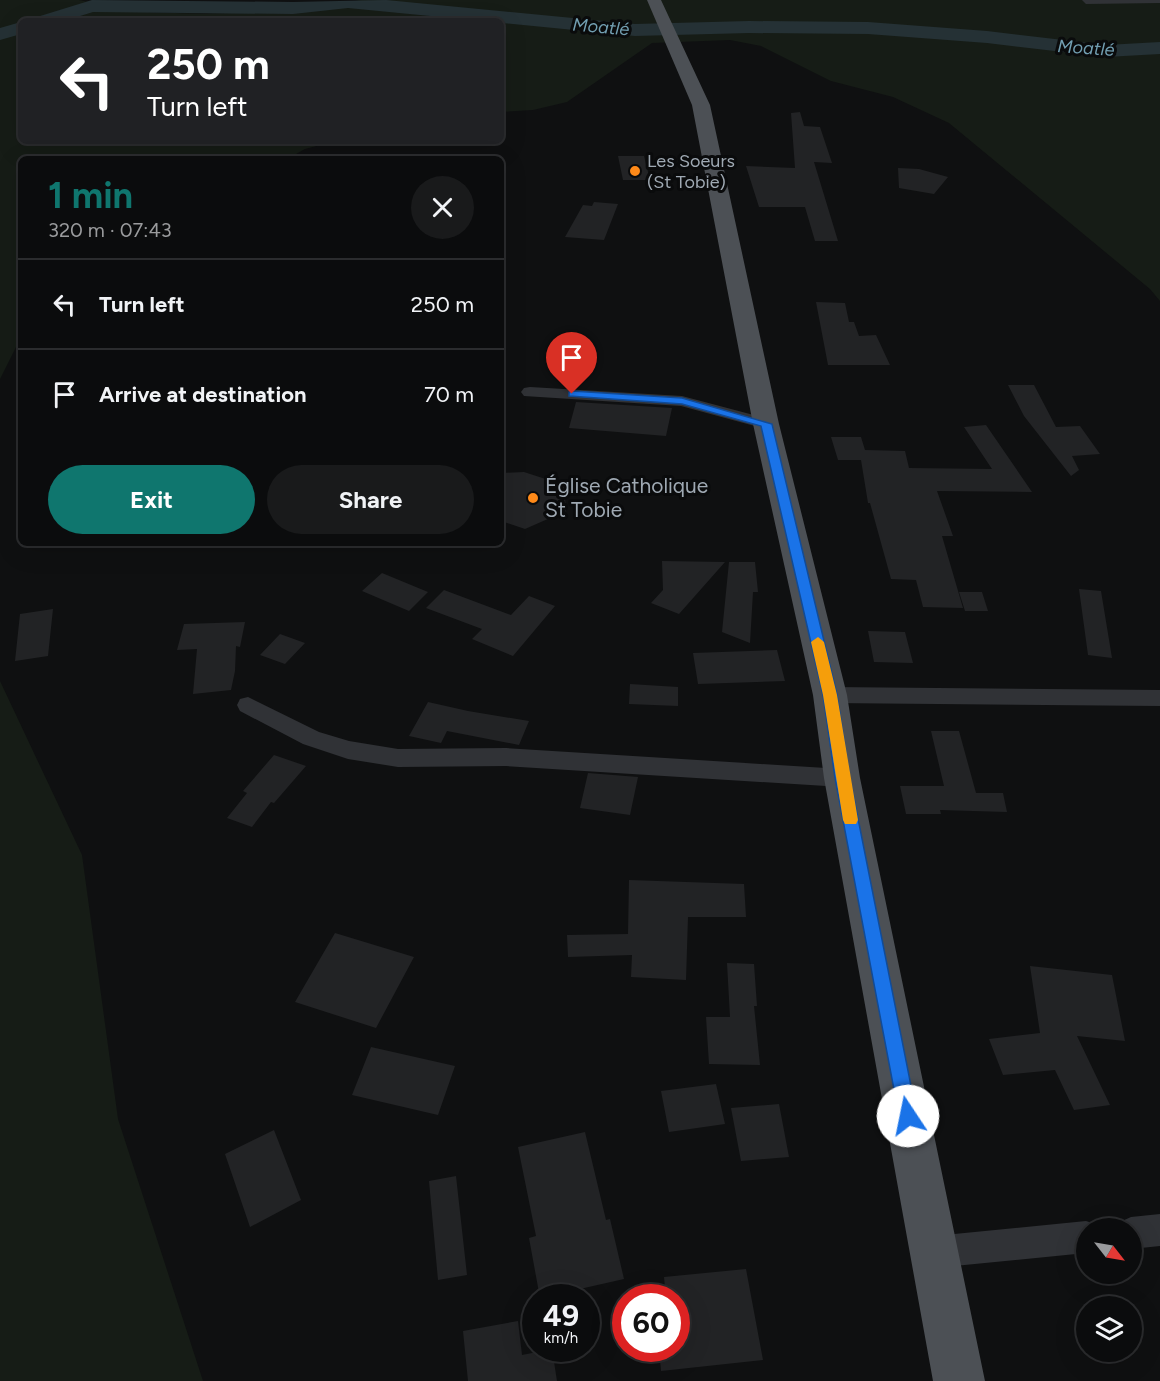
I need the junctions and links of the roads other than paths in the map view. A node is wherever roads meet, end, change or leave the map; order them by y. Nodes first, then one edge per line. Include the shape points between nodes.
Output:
1 (654, 0) edge
2 (1160, 0) edge
3 (1086, 1) edge
4 (530, 392) dead end
5 (766, 424) junction
6 (830, 695) junction
7 (1160, 698) edge
8 (248, 705) dead end
9 (842, 778) junction
10 (1160, 1230) edge
11 (1142, 1232) edge
12 (1076, 1238) edge
13 (934, 1252) junction
14 (958, 1381) edge

1 - 5 main road via 700,105
2 - 3 street
4 - 5 street via 682,401
5 - 6 main road
6 - 7 street
6 - 9 main road
8 - 9 street via 311,738 348,750 398,758 506,757
9 - 13 main road
10 - 11 street
12 - 13 street
13 - 14 main road

